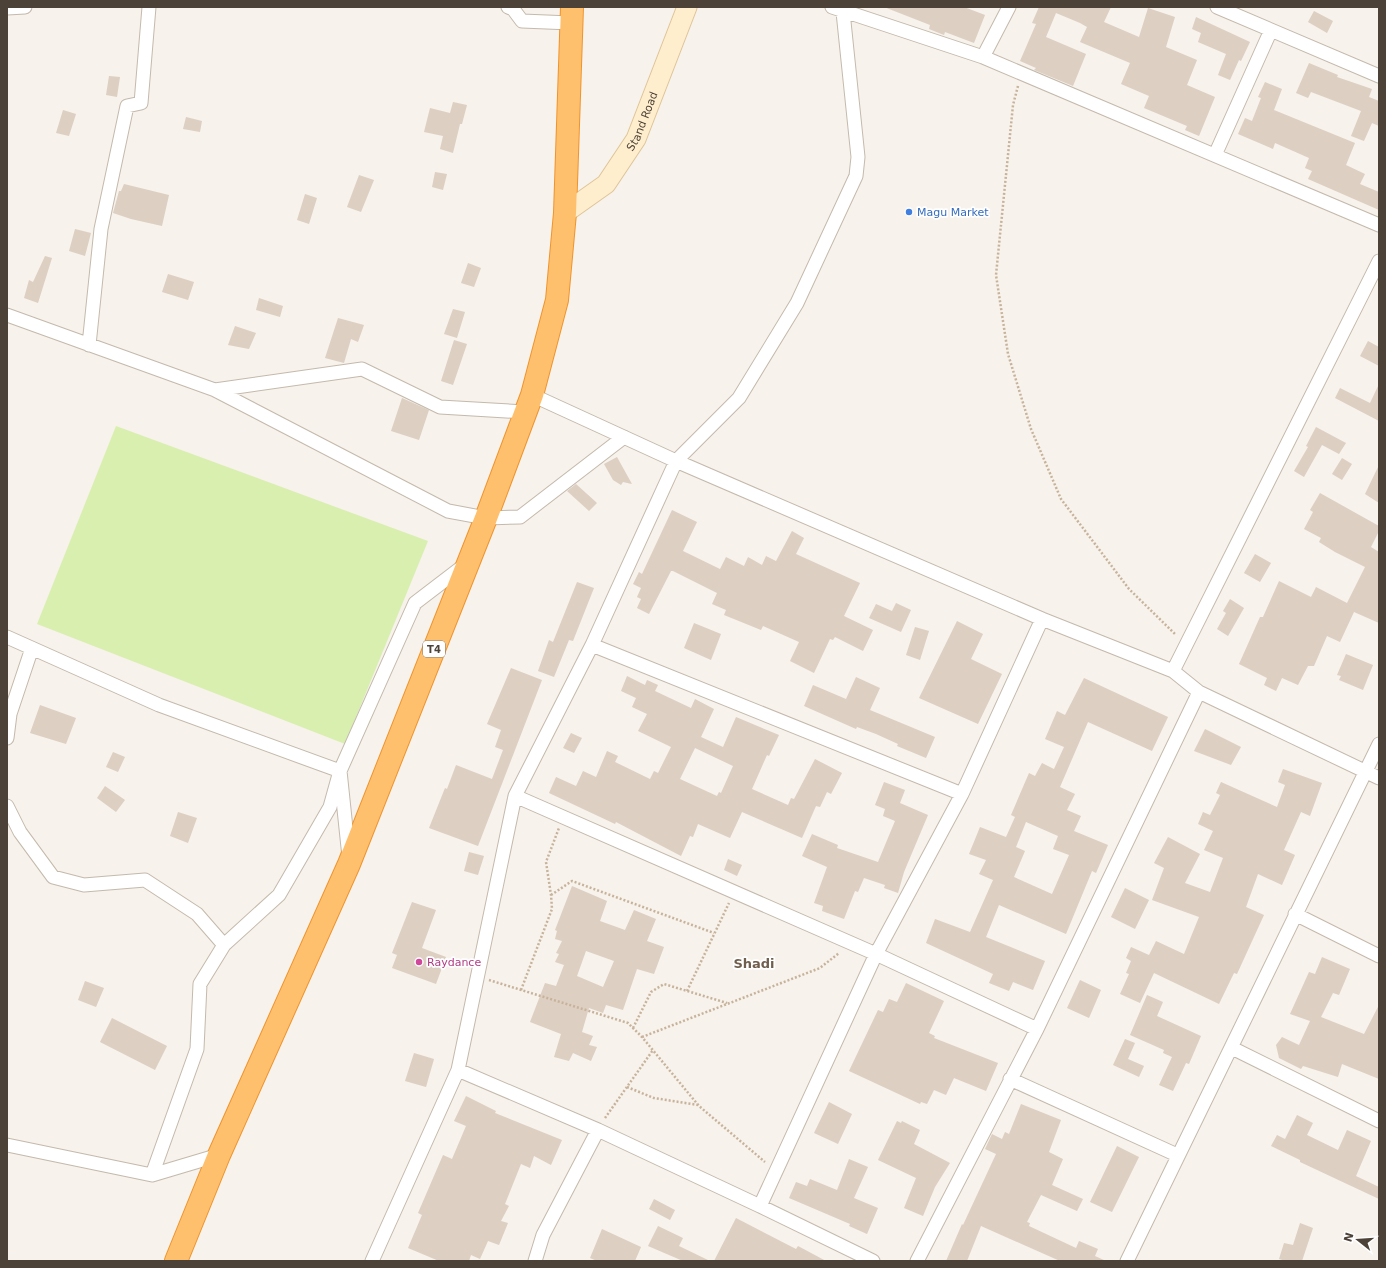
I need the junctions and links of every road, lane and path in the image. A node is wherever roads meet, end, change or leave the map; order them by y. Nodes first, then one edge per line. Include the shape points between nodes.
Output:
1 (25, 7) edge
2 (149, 7) edge
3 (508, 7) edge
4 (687, 7) edge
5 (1009, 7) edge
6 (1217, 7) edge
7 (7, 8) edge
8 (840, 8) edge
9 (571, 15) edge
10 (1271, 30) junction
11 (983, 58) junction
12 (1022, 73) junction
13 (1379, 76) edge
14 (1215, 155) junction
15 (565, 213) junction
16 (1379, 225) edge
17 (1379, 261) edge
18 (7, 315) edge
19 (89, 345) junction
20 (215, 390) junction
21 (529, 403) junction
22 (624, 437) junction
23 (676, 461) junction
24 (486, 518) junction
25 (468, 562) junction
26 (1042, 619) junction
27 (7, 637) edge
28 (1186, 645) junction
29 (592, 646) junction
30 (32, 648) junction
31 (1173, 671) junction
32 (1199, 692) junction
33 (7, 738) edge
34 (1379, 744) edge
35 (340, 771) junction
36 (1366, 772) junction
37 (1379, 778) edge
38 (962, 794) junction
39 (516, 796) junction
40 (7, 806) edge
41 (563, 817) junction
42 (349, 864) junction
43 (734, 891) junction
44 (551, 895) junction
45 (1295, 914) junction
46 (714, 934) junction
47 (852, 943) junction
48 (224, 945) junction
49 (876, 954) junction
50 (1379, 956) edge
51 (478, 976) junction
52 (521, 990) junction
53 (687, 991) junction
54 (728, 1004) junction
55 (633, 1028) junction
56 (1037, 1029) junction
57 (642, 1037) junction
58 (1232, 1048) junction
59 (653, 1050) junction
60 (458, 1070) junction
61 (1010, 1079) junction
62 (627, 1087) junction
63 (699, 1106) junction
64 (1379, 1121) edge
65 (598, 1130) junction
66 (7, 1145) edge
67 (219, 1155) junction
68 (1177, 1155) junction
69 (776, 1171) junction
70 (152, 1175) junction
71 (760, 1206) junction
72 (176, 1261) edge
73 (372, 1261) edge
74 (535, 1261) edge
75 (873, 1261) edge
76 (917, 1261) edge
77 (1127, 1261) edge

1 - 7 street
2 - 19 street via 141,103 127,106 101,228
3 - 9 street via 513,9 522,21
4 - 15 main road, Stand Road via 636,139 606,184
5 - 11 street
6 - 10 street
8 - 11 street
8 - 23 street via 858,157 856,176 796,303 739,398
9 - 15 highway, T4
10 - 13 street
10 - 14 street
11 - 12 street
12 - 14 street
12 - 28 path via 1013,105 996,275 1008,354 1031,429 1062,500 1129,589
14 - 16 street
15 - 21 highway, T4 via 557,300
17 - 28 street
18 - 19 street
19 - 20 street
20 - 21 street via 362,369 440,407
20 - 24 street via 448,511
21 - 22 street
21 - 24 highway, T4
22 - 23 street
22 - 24 street via 520,516
23 - 26 street
23 - 29 street
24 - 25 highway, T4
25 - 35 street via 415,603
25 - 42 highway, T4
26 - 31 street
26 - 38 street
27 - 30 street
28 - 31 street
29 - 38 street
29 - 39 street
30 - 33 street via 10,714
30 - 35 street via 159,704
31 - 32 street
32 - 36 street
32 - 56 street
34 - 36 street
35 - 42 street
35 - 48 street via 330,806 279,895
36 - 37 street
36 - 45 street
38 - 49 street
39 - 41 street
39 - 51 street
40 - 48 street via 20,832 53,878 84,885 145,880 197,914
41 - 43 street
41 - 44 path via 546,862
42 - 67 highway, T4
43 - 46 path
43 - 47 street
44 - 46 path via 572,881
44 - 52 path via 552,909
45 - 50 street
45 - 58 street
46 - 53 path
47 - 49 street
47 - 54 path via 820,968
48 - 70 street via 200,984 197,1049
49 - 56 street
49 - 69 street
51 - 52 path
51 - 60 street
52 - 55 path via 628,1023
53 - 54 path
53 - 55 path via 664,984 651,992
54 - 57 path
55 - 57 path
56 - 61 street
57 - 59 path
58 - 64 street
58 - 68 street
59 - 62 path
59 - 63 path
60 - 65 street
60 - 73 street
61 - 68 street
61 - 76 street
62 - 63 path via 654,1098
62 - 65 path
63 - 69 path
65 - 71 street
65 - 74 street via 543,1234
66 - 70 street
67 - 70 street
67 - 72 highway, T4
68 - 77 street
69 - 71 street
71 - 75 street

